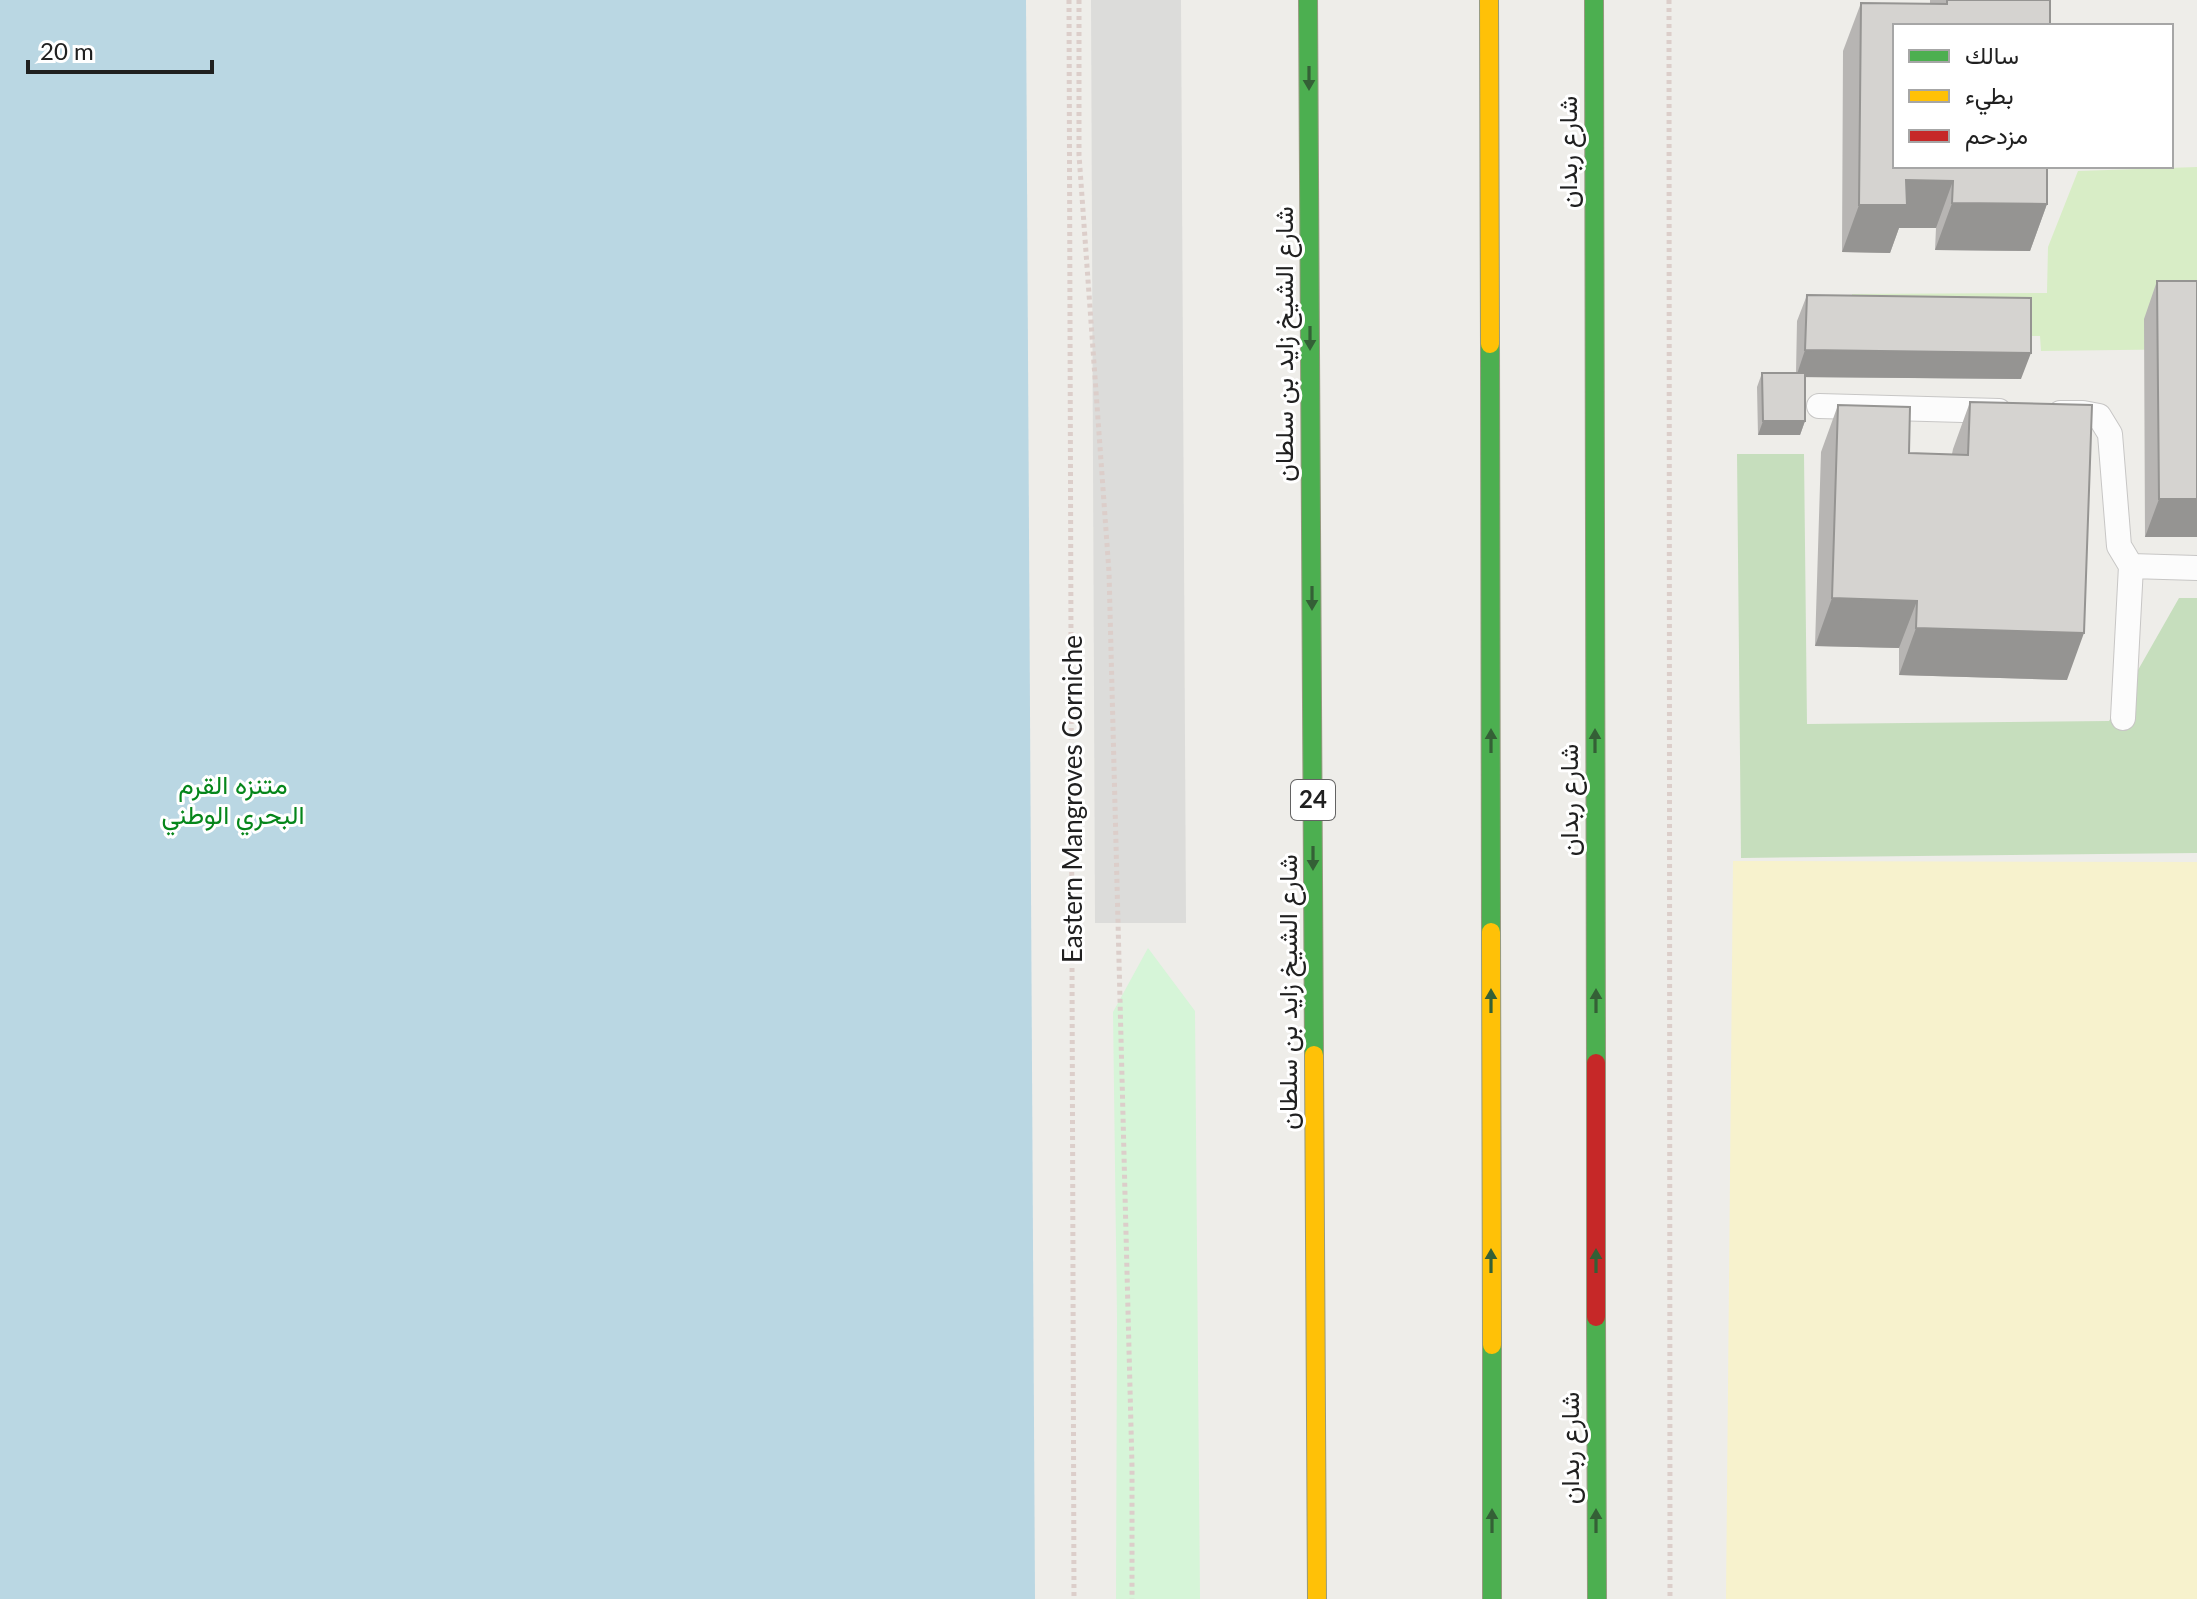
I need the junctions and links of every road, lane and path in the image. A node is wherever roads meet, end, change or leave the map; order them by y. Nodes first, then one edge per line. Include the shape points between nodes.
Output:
1 (1069, 0) edge
2 (1079, 0) edge
3 (1308, 0) edge
4 (1489, 0) edge
5 (1594, 0) edge
6 (1669, 0) edge
7 (1819, 406) dead end
8 (2131, 566) junction
9 (2197, 568) edge
10 (2123, 718) dead end
11 (1074, 1599) edge
12 (1132, 1599) edge
13 (1317, 1599) edge
14 (1492, 1599) edge
15 (1597, 1599) edge
16 (1670, 1599) edge

1 - 11 path, Eastern Mangroves Corniche
2 - 12 path via 1079,155 1109,572
3 -> 13 main road, شارع الشيخ زايد بن سلطان / 24
14 -> 4 main road
15 -> 5 main road, شارع ربدان
6 - 16 path
7 - 8 lane via 2099,416 2110,434 2119,546
8 - 9 lane
8 - 10 lane

